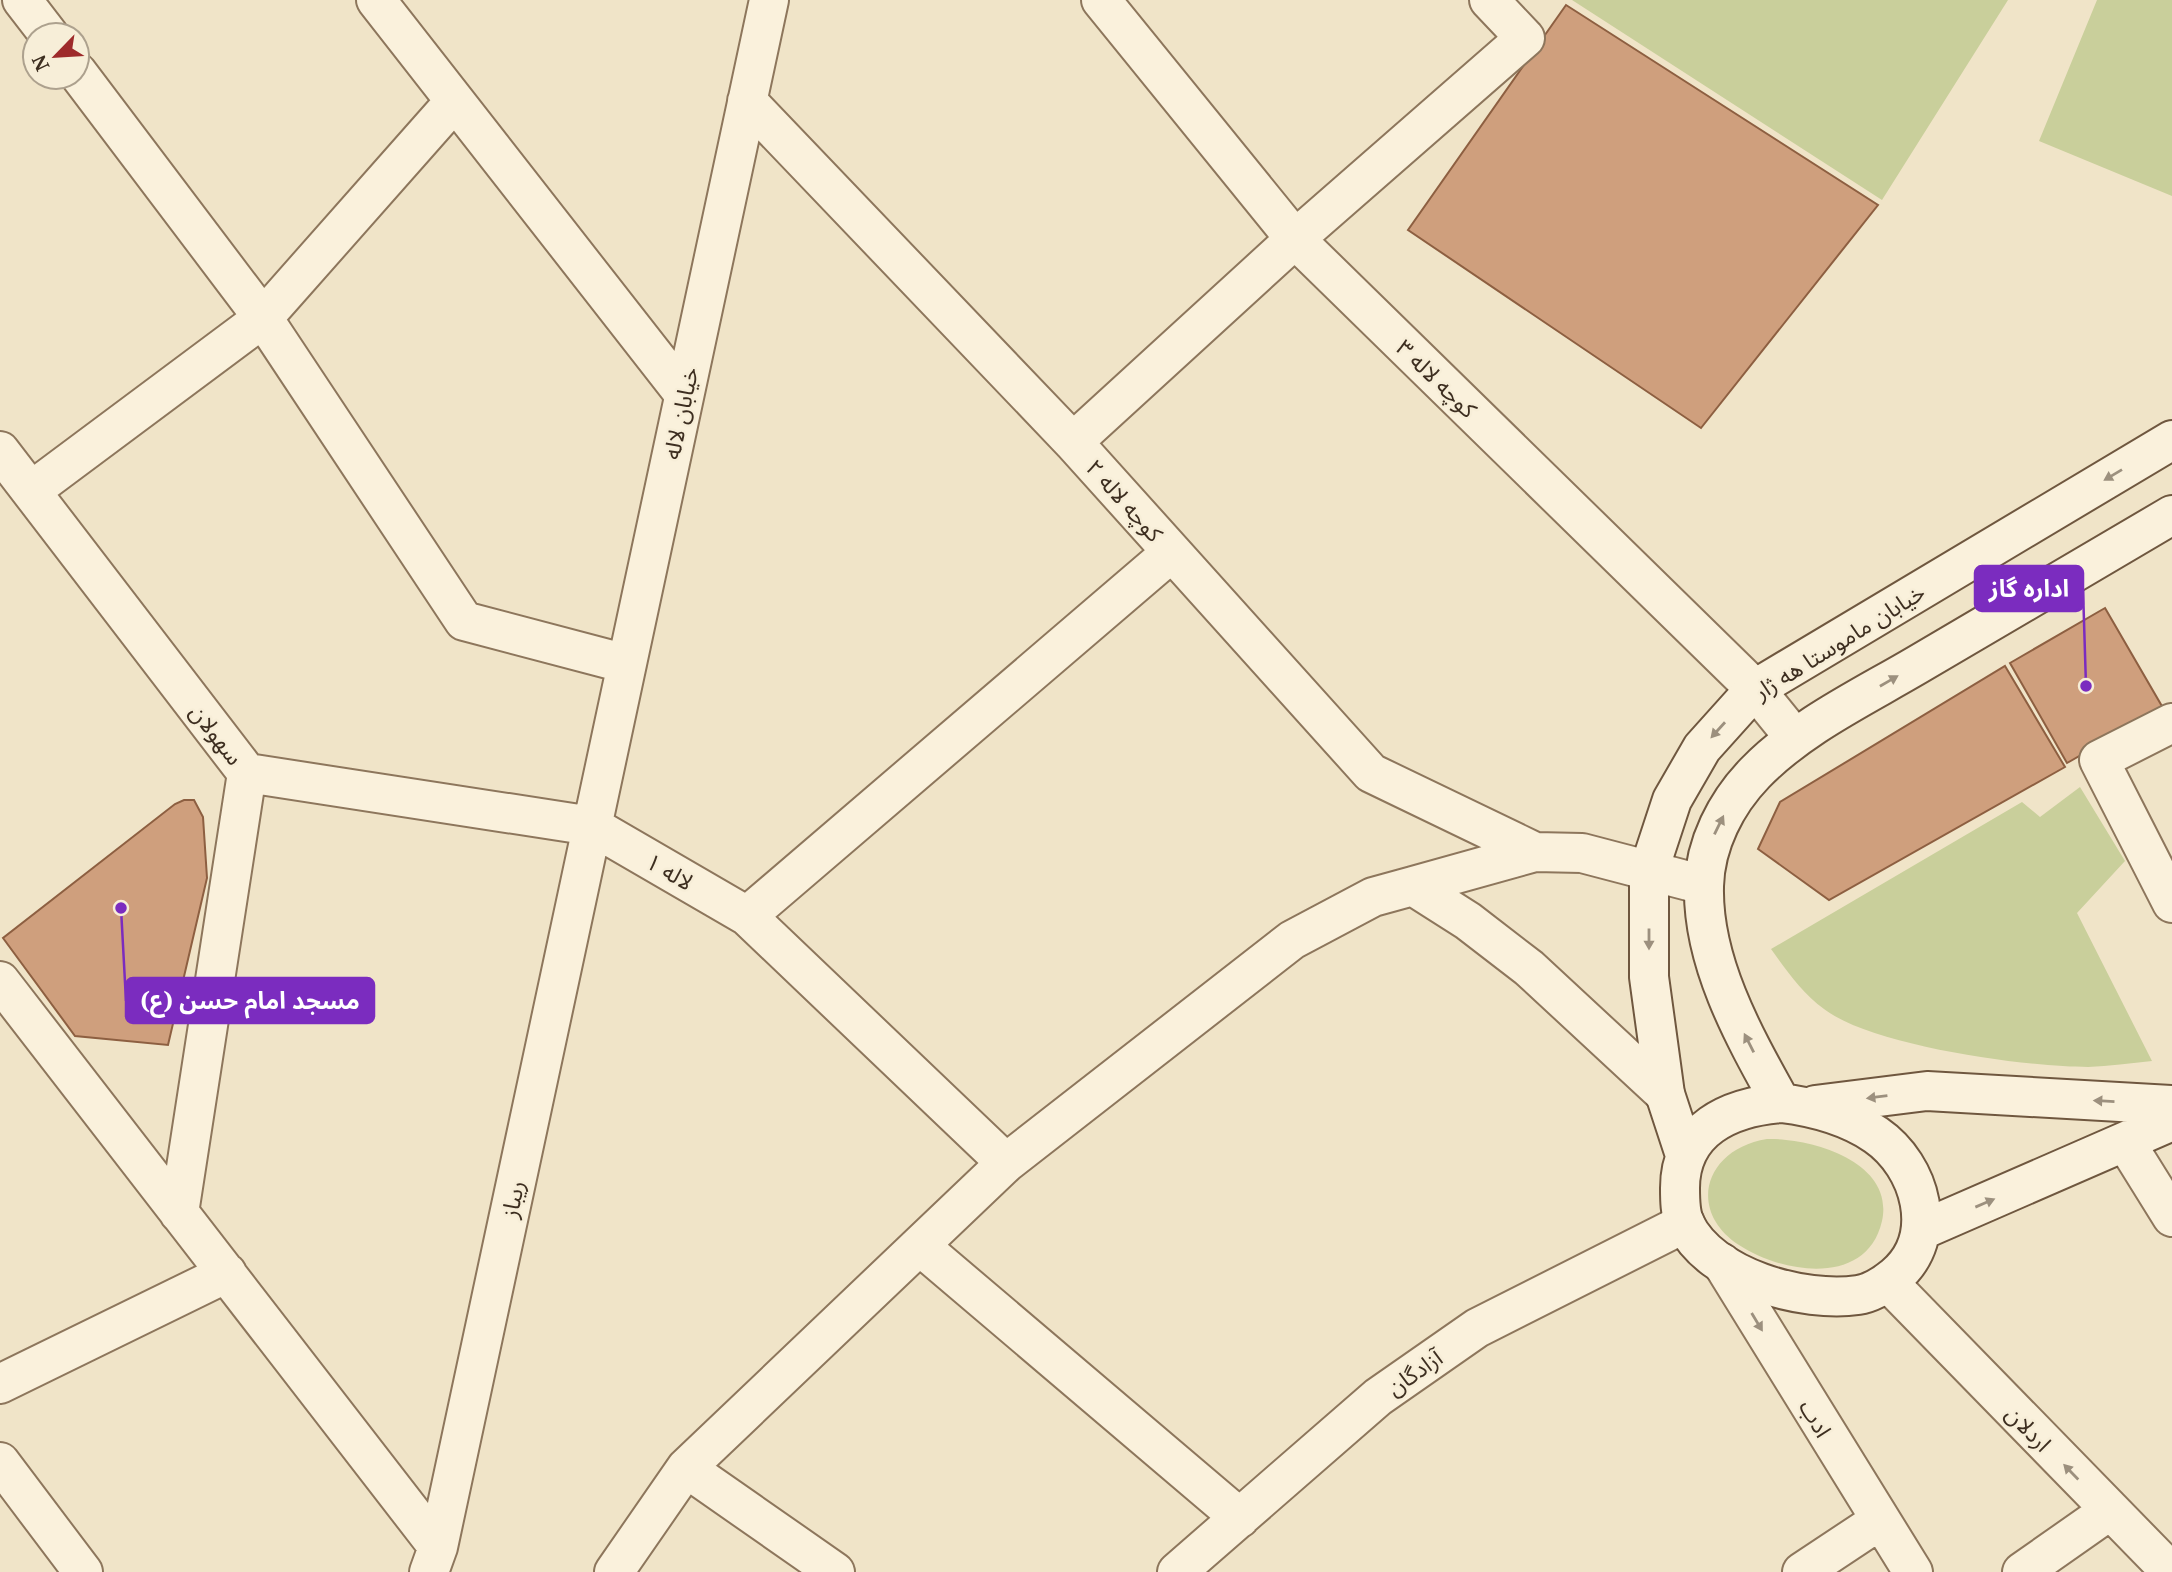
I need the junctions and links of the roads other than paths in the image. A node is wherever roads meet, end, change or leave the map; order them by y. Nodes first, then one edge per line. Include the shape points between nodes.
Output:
1 (22, 0) edge
2 (376, 0) edge
3 (769, 0) edge
4 (1101, 0) edge
5 (1489, 0) edge
6 (38, 21) edge
7 (91, 91) edge
8 (747, 101) junction
9 (454, 102) junction
10 (1295, 239) junction
11 (263, 318) junction
12 (684, 394) junction
13 (2172, 440) edge
14 (1073, 442) junction
15 (0, 451) edge
16 (31, 491) junction
17 (2172, 515) edge
18 (1172, 552) junction
19 (626, 664) junction
20 (1755, 689) junction
21 (2172, 723) edge
22 (1794, 737) junction
23 (247, 773) junction
24 (592, 826) junction
25 (1535, 852) junction
26 (1649, 870) junction
27 (1704, 885) junction
28 (1413, 886) junction
29 (2172, 903) edge
30 (747, 916) junction
31 (0, 981) edge
32 (1665, 1094) junction
33 (1793, 1105) junction
34 (2172, 1105) edge
35 (2172, 1121) edge
36 (2126, 1143) junction
37 (1685, 1155) junction
38 (1006, 1163) junction
39 (179, 1213) junction
40 (2172, 1217) edge
41 (1685, 1223) junction
42 (1922, 1230) junction
43 (920, 1246) junction
44 (1722, 1263) junction
45 (227, 1273) junction
46 (1888, 1282) junction
47 (0, 1384) edge
48 (0, 1462) edge
49 (686, 1468) junction
50 (2109, 1511) junction
51 (1240, 1518) junction
52 (1879, 1521) junction
53 (433, 1559) edge
54 (83, 1572) edge
55 (614, 1572) edge
56 (835, 1572) edge
57 (1177, 1572) edge
58 (1802, 1572) edge
59 (1913, 1572) edge
60 (2022, 1572) edge
61 (2171, 1572) edge

1 - 6 street
2 - 9 street
3 - 8 street, خیابان لاله
4 - 10 street, کوچه لاله ۳
5 - 10 street via 1525,38
7 - 11 street
8 - 12 street, خیابان لاله
8 - 14 street, کوچه لاله ۲
9 - 11 street
9 - 12 street
10 - 14 street
10 - 20 street, کوچه لاله ۳
11 - 16 street
11 - 19 street via 464,621
12 - 19 street, خیابان لاله
13 -> 20 street, خیابان ماموستا هه ژار
14 - 18 street, کوچه لاله ۲
15 - 16 street, سهولان
16 - 23 street, سهولان
22 -> 17 street
18 - 25 street, کوچه لاله ۲ via 1371,773
18 - 30 street
19 - 24 street, خیابان لاله
20 - 22 street, کوچه لاله ۳
20 -> 26 street, خیابان ماموستا هه ژار via 1702,748 1672,800
21 - 29 street via 2099,760
27 -> 22 street via 1714,834 1733,799
23 - 24 street, سهولان
23 - 39 street
24 - 30 street, لاله ۱
24 - 53 street, ریباز
25 - 26 street via 1582,853
25 - 28 street
26 - 27 street
26 -> 32 street, خیابان ماموستا هه ژار via 1649,977
33 -> 27 street via 1747,1041 1727,995 1710,937
28 - 32 street via 1529,968
28 - 38 street via 1373,897 1292,940
30 - 38 street, لاله ۱
31 - 39 street
32 - 37 street, خیابان ماموستا هه ژار
34 -> 33 street via 1927,1091
33 - 37 street via 1751,1105 1713,1121
33 - 42 street via 1865,1129 1901,1159 1914,1182
35 - 36 street
36 - 40 street
42 -> 36 street
37 - 41 street via 1680,1189
38 - 43 street
39 - 45 street
41 - 44 street via 1706,1252
41 - 51 street, آزادگان via 1477,1328 1378,1397
42 - 46 street via 1905,1267
43 - 49 street
43 - 51 street
44 - 46 street via 1768,1285 1821,1296 1867,1294
44 -> 52 street, ادب
45 - 47 street
45 - 53 street
50 -> 46 street, اردلان
48 - 54 street
49 - 55 street
49 - 56 street
50 - 60 street
50 - 61 street, اردلان
51 - 57 street, آزادگان
52 - 58 street
52 - 59 street, ادب

